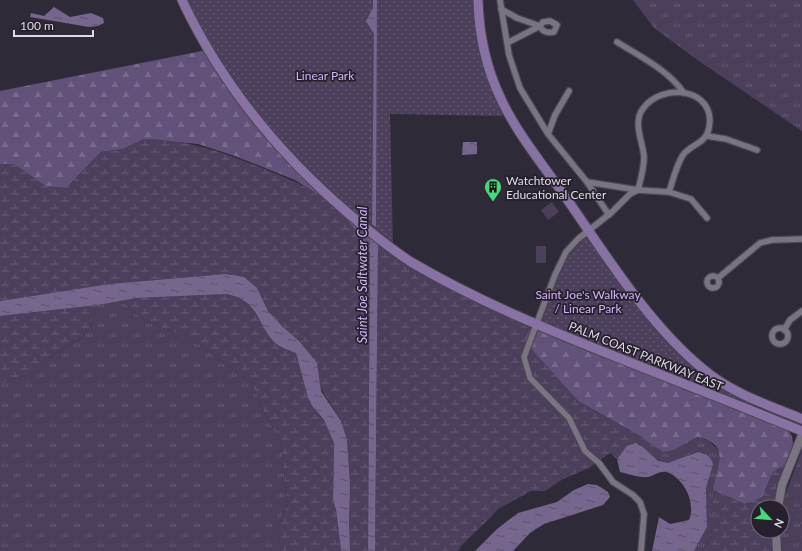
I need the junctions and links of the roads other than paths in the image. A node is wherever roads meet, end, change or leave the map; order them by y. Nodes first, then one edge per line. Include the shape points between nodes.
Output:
1 (182, 0) edge
2 (478, 0) edge
3 (500, 0) edge
4 (501, 9) junction
5 (617, 42) dead end
6 (507, 43) junction
7 (569, 91) dead end
8 (684, 93) junction
9 (548, 134) junction
10 (707, 136) junction
11 (757, 150) dead end
12 (587, 182) junction
13 (638, 190) junction
14 (669, 192) junction
15 (609, 215) junction
16 (707, 218) dead end
17 (589, 230) junction
18 (802, 239) edge
19 (718, 278) dead end
20 (802, 311) edge
21 (536, 325) junction
22 (784, 330) dead end
23 (802, 419) edge
24 (802, 431) edge
25 (802, 435) edge
26 (779, 499) edge
27 (776, 539) edge
28 (641, 551) edge
29 (777, 551) edge

1 - 21 main road, PALM COAST PARKWAY EAST via 240,98 272,138 320,189 381,240 411,261 481,300
2 - 17 main road via 479,22 486,58 502,101
3 - 4 street
4 - 6 street
4 - 6 street via 540,26
5 - 8 street via 666,73
6 - 9 street via 520,88
7 - 9 street via 554,115
8 - 10 street via 699,98 706,108 710,123
8 - 13 street via 658,95 640,113 639,128 644,161
9 - 12 street
10 - 11 street via 726,139
10 - 14 street via 684,154
12 - 13 street
12 - 15 street
13 - 14 street
13 - 15 street via 630,194
14 - 16 street via 691,199
15 - 17 street
17 - 21 street via 564,256
17 - 23 main road via 655,322 703,370 742,393
18 - 19 street via 760,243
20 - 22 street via 790,320
21 - 24 main road, PALM COAST PARKWAY EAST
21 - 28 street via 524,356 528,373 569,418 585,451 599,463 616,485 640,502 644,514
25 - 26 street via 782,485
27 - 29 street

